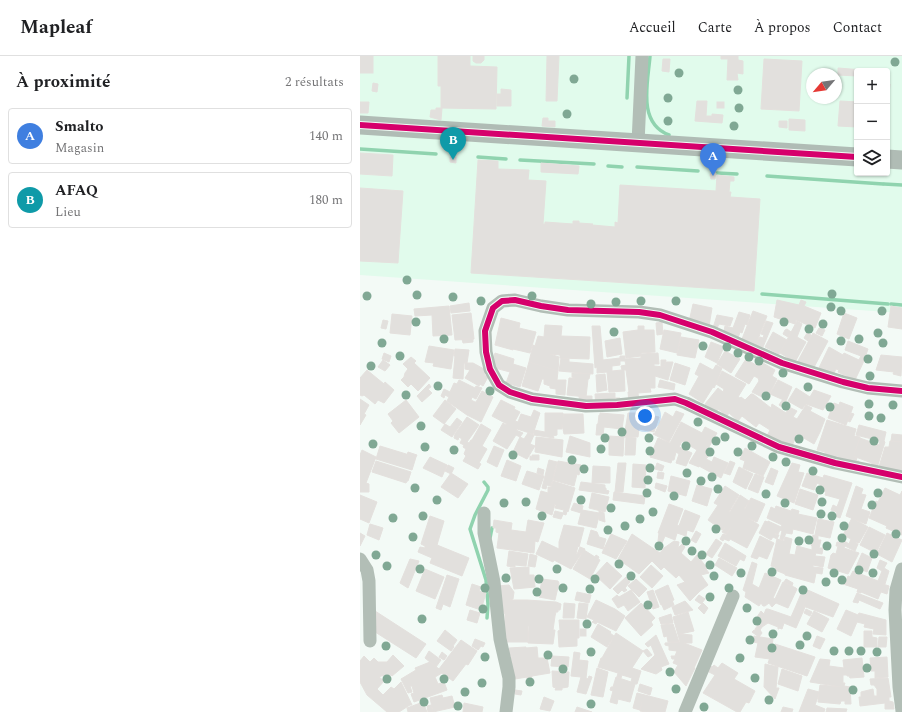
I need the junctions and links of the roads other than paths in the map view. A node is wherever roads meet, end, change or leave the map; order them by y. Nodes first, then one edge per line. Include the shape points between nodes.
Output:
1 (642, 56) edge
2 (360, 125) edge
3 (638, 143) junction
4 (854, 158) edge
5 (890, 159) edge
6 (902, 160) edge
7 (902, 391) edge
8 (902, 478) edge
9 (484, 513) dead end
10 (360, 559) edge
11 (902, 569) edge
12 (733, 596) dead end
13 (370, 641) dead end
14 (900, 671) edge
15 (902, 711) edge
16 (506, 712) edge
17 (685, 712) edge

1 - 3 street
2 - 3 street
3 - 4 street
5 - 6 street
7 - 8 street via 868,388 782,363 712,332 660,315 568,310 515,300 502,302 493,308 485,331 490,369 498,385 510,392 532,399 586,406 675,400 779,447
9 - 16 street via 484,533 494,582 500,639 509,678
10 - 13 street via 367,570 369,581
11 - 14 street via 896,590 895,610
12 - 17 street
14 - 15 street

